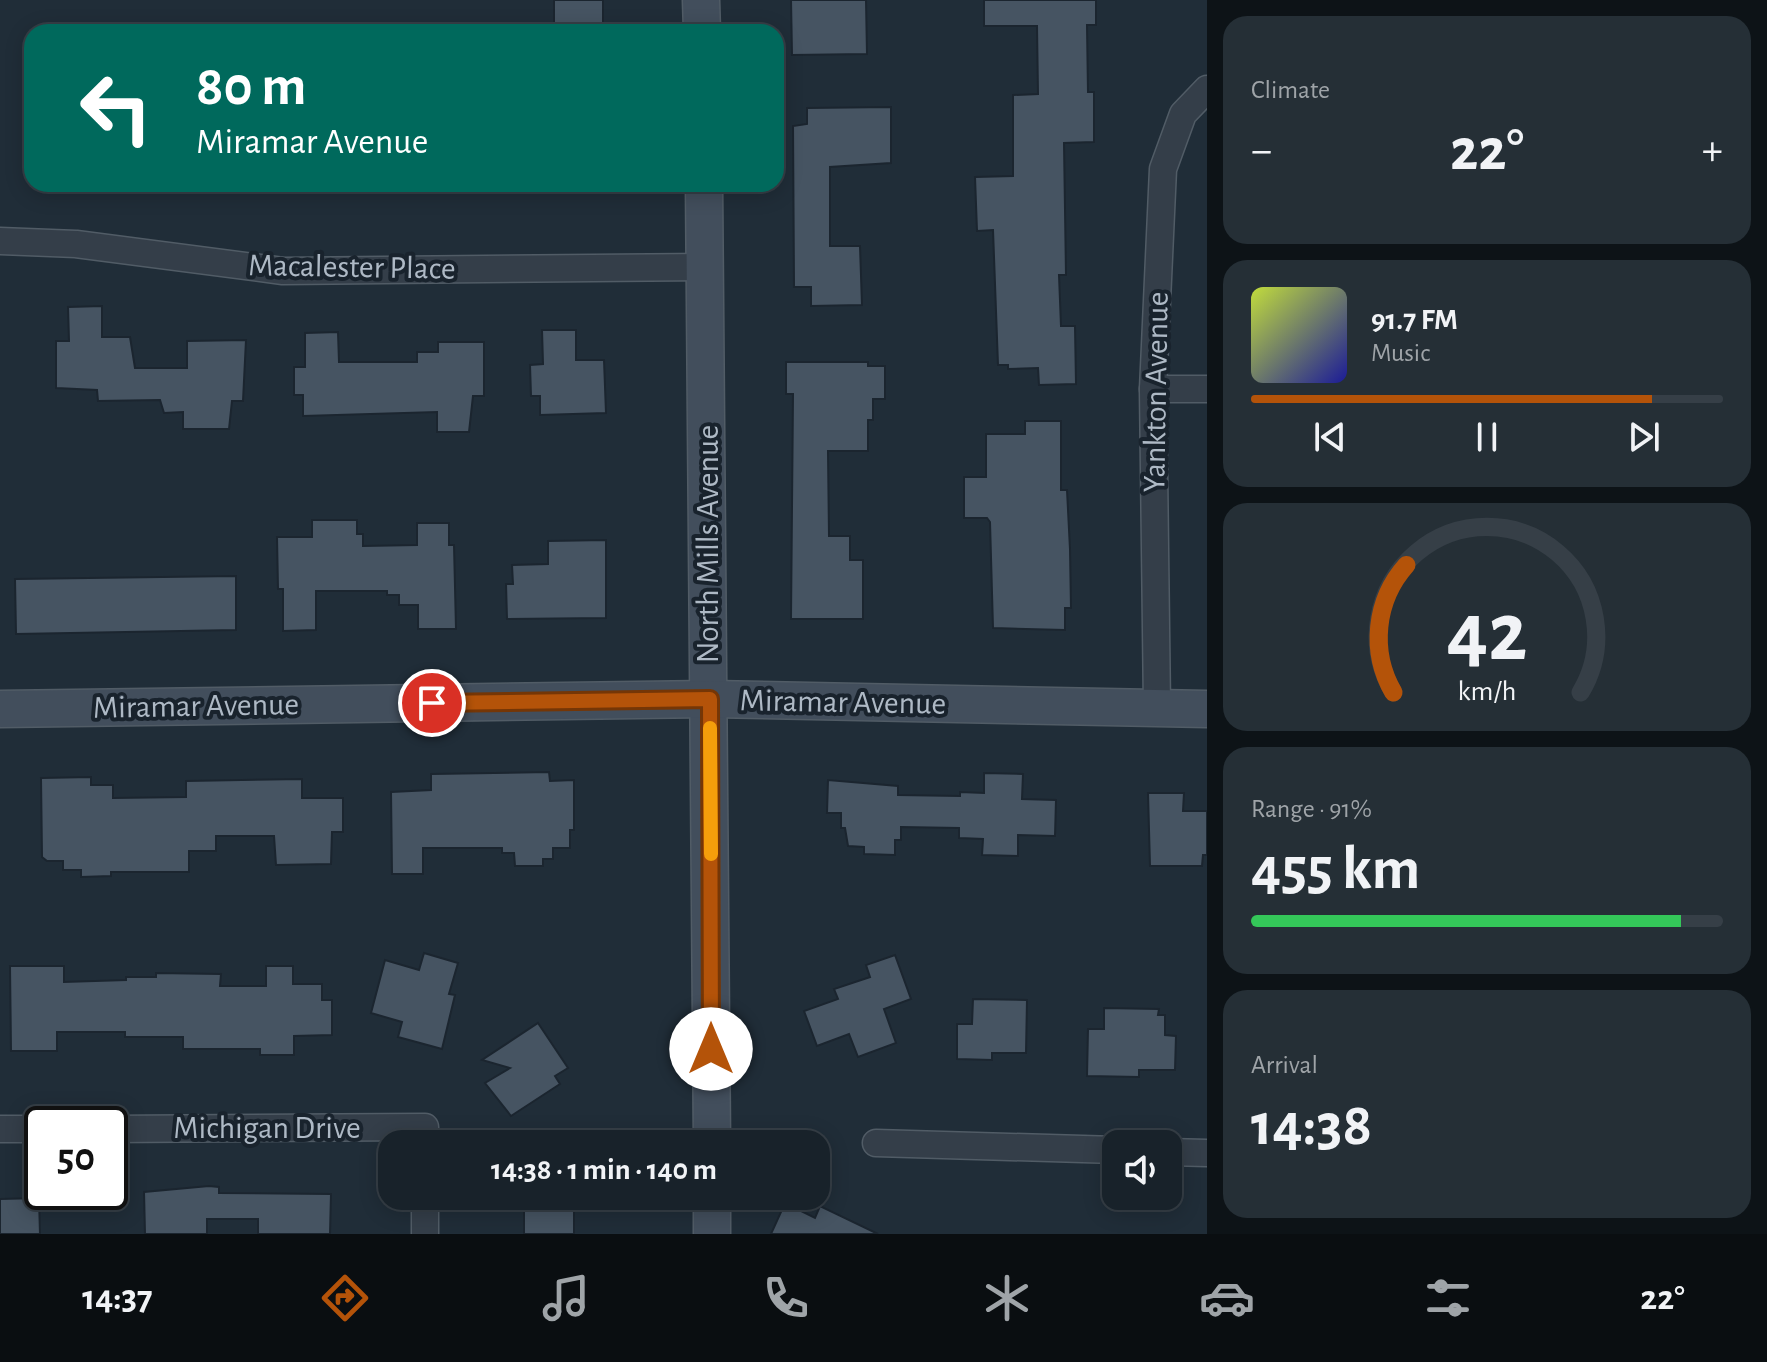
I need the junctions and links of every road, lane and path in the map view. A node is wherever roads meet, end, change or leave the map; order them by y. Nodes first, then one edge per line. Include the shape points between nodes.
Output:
1 (701, 0) edge
2 (702, 24) edge
3 (1207, 89) edge
4 (704, 192) edge
5 (0, 241) edge
6 (706, 267) junction
7 (1153, 389) junction
8 (1207, 389) edge
9 (710, 699) junction
10 (1157, 708) junction
11 (0, 709) edge
12 (1207, 709) edge
13 (0, 1129) edge
14 (24, 1129) edge
15 (128, 1129) edge
16 (712, 1130) edge
17 (378, 1135) edge
18 (876, 1143) dead end
19 (1102, 1150) edge
20 (1182, 1152) edge
21 (1207, 1153) edge
22 (425, 1210) edge
23 (712, 1210) edge
24 (425, 1234) edge
25 (712, 1234) edge

1 - 2 street
3 - 7 street, Yankton Avenue via 1183,114 1163,169
4 - 6 street, North Mills Avenue
5 - 6 street, Macalester Place via 76,244 283,271
6 - 9 street, North Mills Avenue
7 - 8 street
7 - 10 street, Yankton Avenue
9 - 10 street, Miramar Avenue
9 - 11 street, Miramar Avenue
9 - 16 street, North Mills Avenue
10 - 12 street, Miramar Avenue
13 - 14 street
15 - 17 street, Michigan Drive
18 - 19 street
20 - 21 street
22 - 24 street
23 - 25 street

